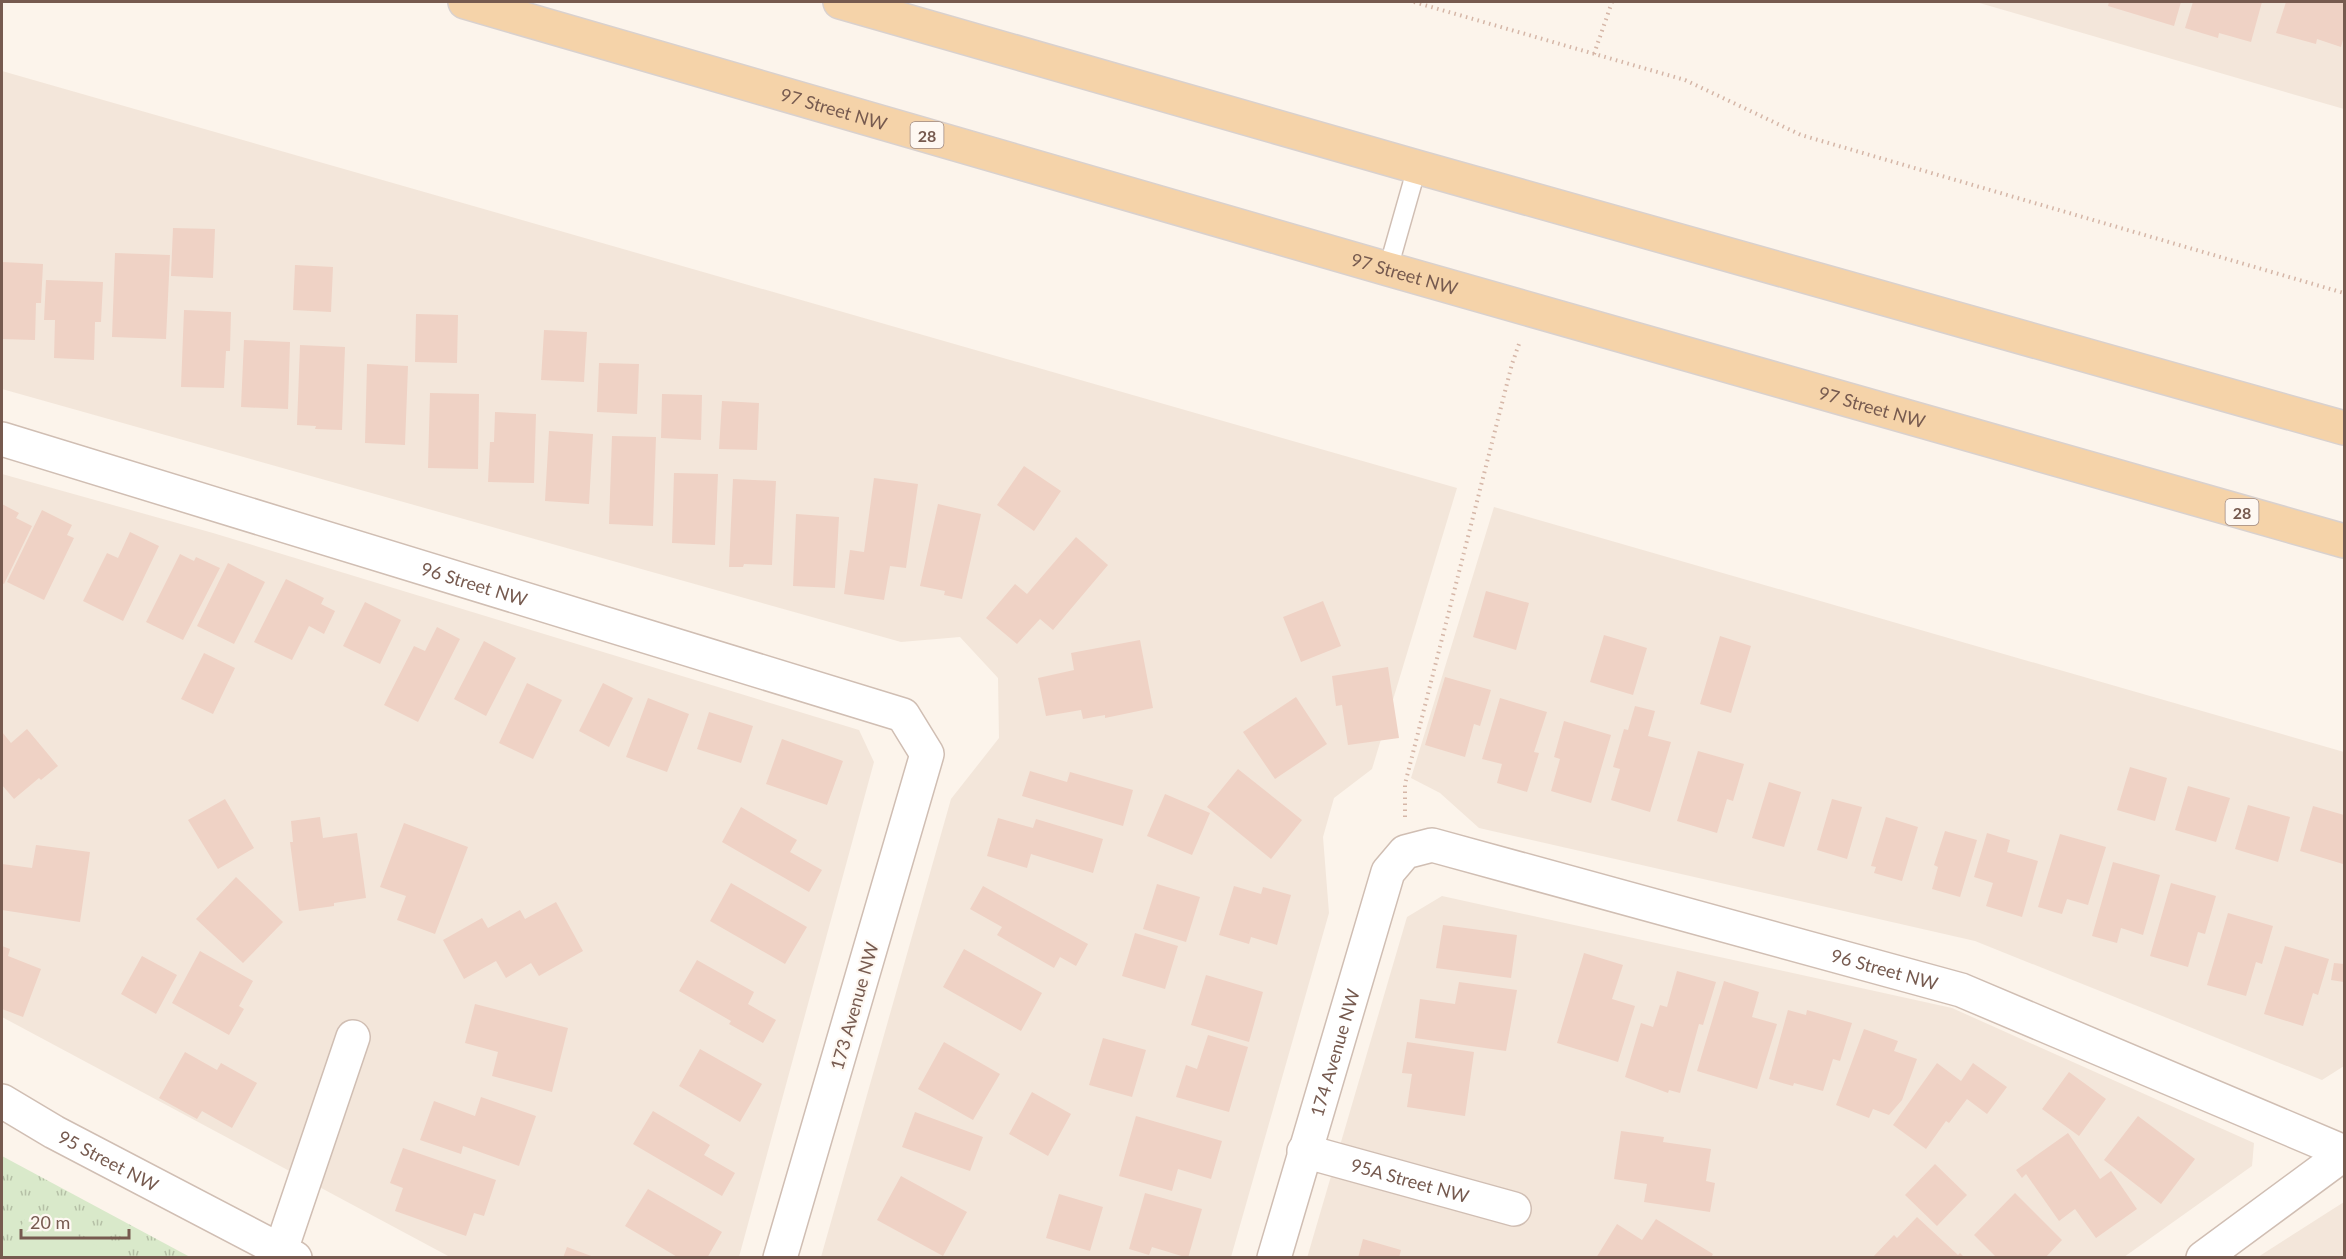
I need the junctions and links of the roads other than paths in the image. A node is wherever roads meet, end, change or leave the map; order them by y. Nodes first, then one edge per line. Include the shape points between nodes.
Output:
1 (465, 2) edge
2 (840, 2) edge
3 (1417, 168) junction
4 (1388, 269) junction
5 (2344, 428) edge
6 (2, 439) edge
7 (2139, 482) junction
8 (2344, 517) edge
9 (2344, 542) edge
10 (927, 754) joint
11 (1405, 852) joint
12 (353, 1037) dead end
13 (2, 1101) edge
14 (1304, 1151) junction
15 (2344, 1153) edge
16 (1514, 1209) dead end
17 (288, 1254) edge
18 (780, 1257) edge
19 (1274, 1257) edge
20 (2203, 1257) edge

1 - 4 main road, 97 Street NW / 28
2 - 3 main road
3 - 4 lane
3 - 5 main road
4 - 7 main road, 97 Street NW
6 - 10 street, 96 Street NW via 903,715
7 - 8 main road
7 - 9 main road, 97 Street NW / 28
10 - 18 street, 173 Avenue NW
11 - 14 street, 174 Avenue NW via 1388,872 1380,895
11 - 15 street, 96 Street NW via 1432,845 1961,990
12 - 17 street, 95 Street NW
13 - 17 street, 95 Street NW
14 - 16 street, 95A Street NW
14 - 19 street, 174 Avenue NW
15 - 20 street

